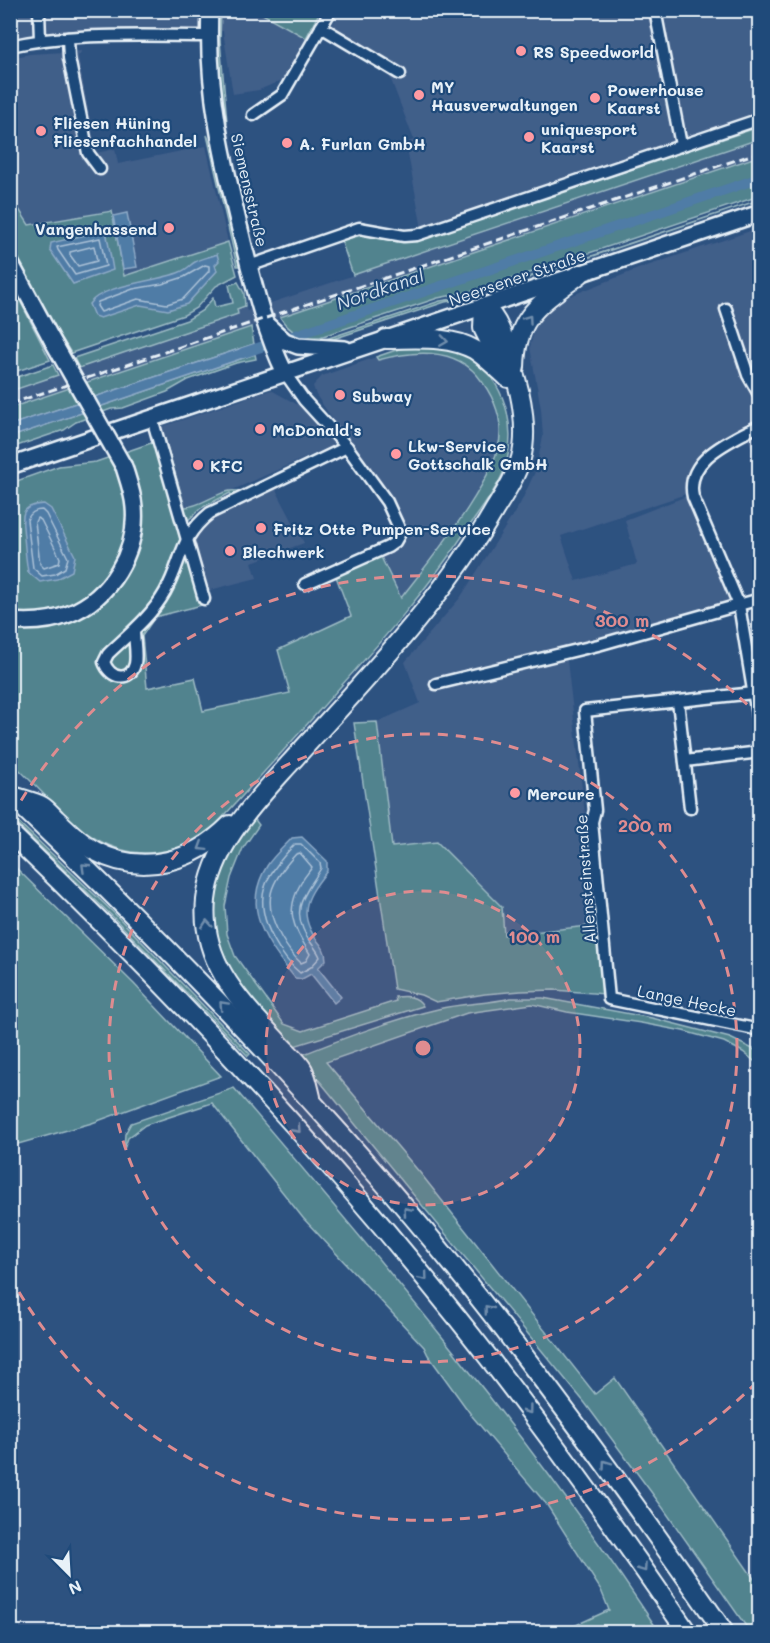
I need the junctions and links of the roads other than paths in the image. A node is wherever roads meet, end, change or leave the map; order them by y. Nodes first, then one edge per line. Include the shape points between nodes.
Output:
1 (39, 10) edge
2 (210, 10) edge
3 (331, 10) edge
4 (655, 10) edge
5 (321, 27) junction
6 (209, 36) junction
7 (68, 38) junction
8 (40, 40) junction
9 (10, 46) edge
10 (400, 74) dead end
11 (253, 115) dead end
12 (759, 119) edge
13 (681, 145) junction
14 (100, 168) dead end
15 (759, 213) edge
16 (10, 262) edge
17 (249, 266) junction
18 (580, 274) junction
19 (484, 307) junction
20 (726, 309) dead end
21 (266, 324) junction
22 (386, 339) junction
23 (355, 349) junction
24 (276, 355) junction
25 (285, 373) junction
26 (511, 376) junction
27 (250, 384) junction
28 (759, 396) edge
29 (152, 418) junction
30 (759, 425) edge
31 (347, 447) junction
32 (10, 466) edge
33 (187, 537) junction
34 (306, 584) dead end
35 (204, 599) dead end
36 (759, 600) edge
37 (739, 605) junction
38 (10, 621) edge
39 (134, 630) dead end
40 (436, 684) dead end
41 (754, 693) junction
42 (678, 701) junction
43 (759, 733) edge
44 (759, 752) edge
45 (685, 760) junction
46 (10, 795) edge
47 (690, 808) dead end
48 (248, 810) junction
49 (10, 833) edge
50 (10, 850) edge
51 (173, 996) junction
52 (609, 999) joint
53 (759, 1030) edge
54 (270, 1045) junction
55 (687, 1632) edge
56 (724, 1632) edge

1 - 8 street
2 - 6 street, Siemensstraße
3 - 5 street
4 - 13 street
5 - 10 street
5 - 11 street via 282,95
6 - 7 street
6 - 17 street, Siemensstraße via 216,128
7 - 8 street
7 - 14 street via 88,153
8 - 9 street
12 - 13 street
13 - 17 street via 417,235 359,228
15 - 18 street, Neersener Straße
16 - 38 street, bridge via 124,467 134,508 128,553 105,589 70,614 32,623
17 - 21 street, Siemensstraße
18 - 19 street, Neersener Straße
26 -> 18 highway via 525,322 543,302
19 - 22 street, Neersener Straße
19 - 26 highway via 497,322
20 - 28 street
21 - 23 street via 285,341 298,346
21 - 24 street, Siemensstraße
22 - 23 street, Neersener Straße
22 -> 26 highway via 438,339 463,345
23 - 25 street, Neersener Straße
24 - 25 street, Siemensstraße
24 - 27 street via 268,371
25 - 27 street, Neersener Straße
25 - 31 street
26 - 48 highway via 524,423 521,458 483,531 443,587
27 - 29 street, Neersener Straße
29 - 32 street, Neersener Straße
29 - 33 street
30 - 37 street via 701,462 692,492
31 - 33 street via 210,513
31 - 34 street via 387,502 399,535 388,547
33 - 35 street
33 - 39 street via 164,594
36 - 37 street
37 - 40 street via 598,645
37 - 41 street
41 - 42 street, Allensteinstraße
41 - 43 street
42 - 45 street
42 - 52 street, Allensteinstraße via 585,711
44 - 45 street
45 - 47 street
48 -> 46 highway via 200,850 163,862 140,863 95,851 43,807
54 -> 46 highway
54 -> 48 highway via 224,979 206,927 208,884 215,864
49 - 51 highway
50 - 51 highway via 110,945
51 -> 55 highway via 333,1168 434,1289 552,1442
52 - 53 street, Lange Hecke
56 -> 54 highway via 640,1511 515,1344

